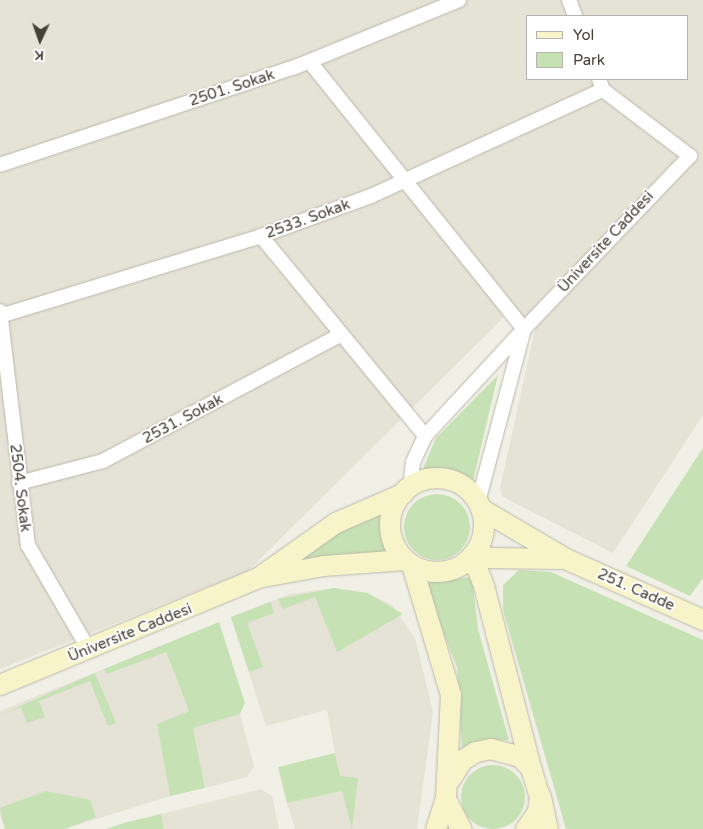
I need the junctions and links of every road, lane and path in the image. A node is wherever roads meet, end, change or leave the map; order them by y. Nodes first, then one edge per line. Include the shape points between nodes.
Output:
1 (459, 0) edge
2 (569, 0) edge
3 (575, 15) edge
4 (310, 62) junction
5 (601, 84) edge
6 (0, 165) edge
7 (403, 182) junction
8 (260, 236) junction
9 (0, 311) edge
10 (0, 316) edge
11 (524, 329) junction
12 (340, 335) junction
13 (425, 436) junction
14 (19, 483) junction
15 (406, 491) junction
16 (479, 505) junction
17 (473, 554) junction
18 (568, 560) junction
19 (409, 562) junction
20 (258, 578) junction
21 (703, 620) edge
22 (89, 650) junction
23 (0, 686) edge
24 (531, 768) junction
25 (447, 792) junction
26 (540, 797) junction
27 (436, 829) edge
28 (461, 829) edge
29 (526, 829) edge
30 (548, 829) edge

1 - 4 street, 2501. Sokak
2 - 3 street
4 - 6 street, 2501. Sokak
4 - 7 street
5 - 7 street, 2533. Sokak
5 - 11 street, Üniversite Caddesi via 690,156
7 - 8 street, 2533. Sokak
7 - 11 street
8 - 10 street, 2533. Sokak
8 - 12 street
9 - 10 street, 2504. Sokak
10 - 14 street, 2504. Sokak
11 - 13 street, Üniversite Caddesi
11 - 16 street, Üniversite Caddesi
12 - 13 street
12 - 14 street, 2531. Sokak via 103,461
13 - 15 street, Üniversite Caddesi via 413,462
14 - 22 street, 2504. Sokak via 32,556
15 - 16 main road via 430,479 445,479 469,491
15 - 19 main road via 390,526 392,538
15 - 20 main road, Üniversite Caddesi via 336,523
16 - 17 main road via 484,529
16 - 18 main road, 251. Cadde
17 - 18 main road, 251. Cadde via 490,558
17 - 19 main road via 441,572
17 - 24 main road
18 - 21 main road, 251. Cadde
19 - 20 main road, Üniversite Caddesi via 324,566
19 - 25 main road via 451,695
20 - 22 main road, Üniversite Caddesi
22 - 23 main road, Üniversite Caddesi
24 - 25 main road via 520,757 491,749 463,760
24 - 26 main road
25 - 27 main road
25 - 28 main road
26 - 29 main road via 538,812
26 - 30 main road

